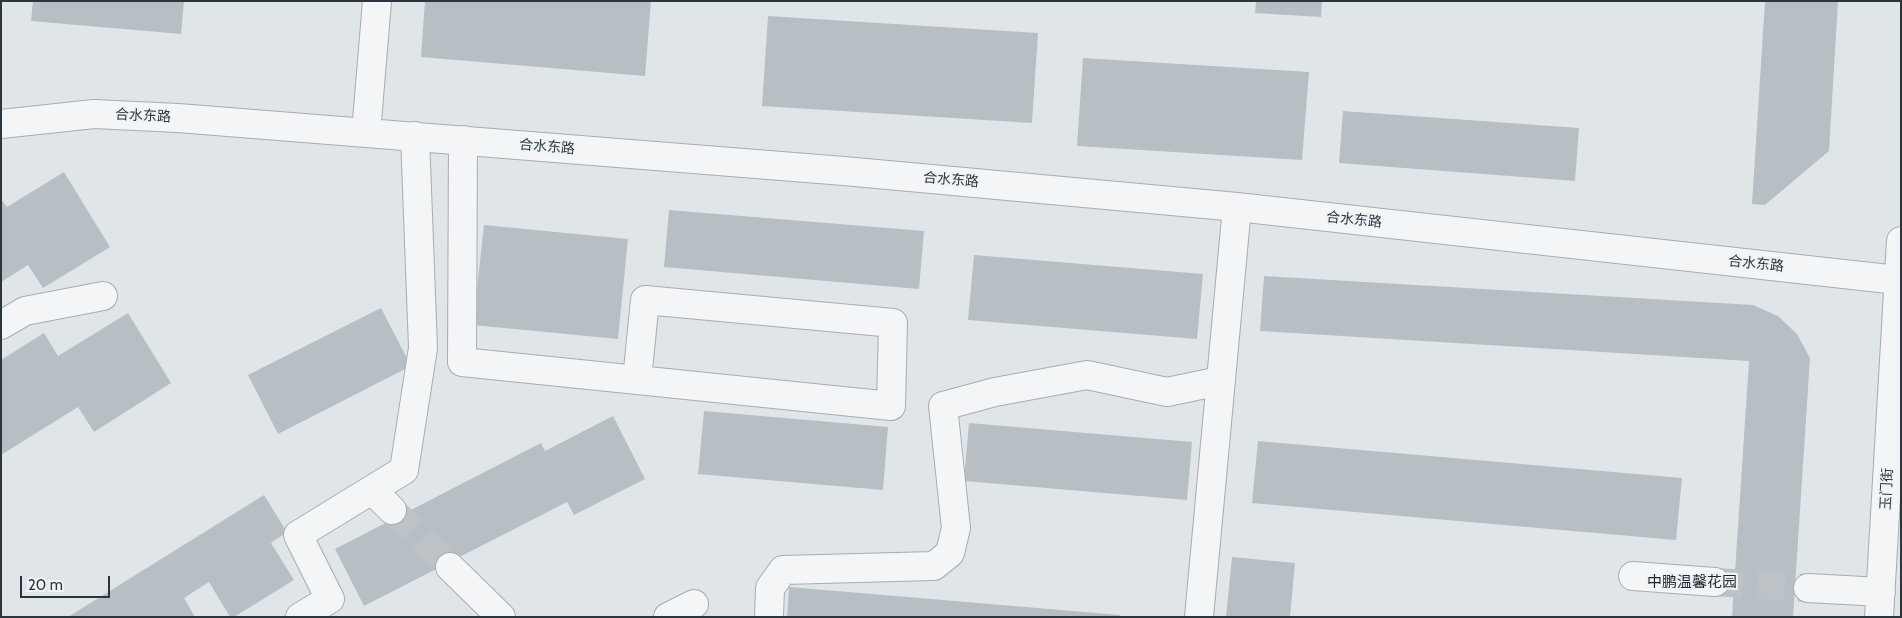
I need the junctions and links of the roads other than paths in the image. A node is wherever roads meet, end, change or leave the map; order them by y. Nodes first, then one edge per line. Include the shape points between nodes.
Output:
1 (377, 1) edge
2 (1, 124) edge
3 (366, 133) junction
4 (416, 136) junction
5 (463, 140) junction
6 (1237, 207) junction
7 (1901, 241) edge
8 (1898, 280) junction
9 (103, 296) dead end
10 (1, 325) edge
11 (637, 380) junction
12 (1220, 381) junction
13 (372, 490) junction
14 (392, 510) tunnel mouth
15 (450, 567) tunnel mouth
16 (1633, 576) dead end
17 (1715, 582) tunnel mouth
18 (1808, 588) tunnel mouth
19 (694, 604) dead end
20 (1880, 605) edge
21 (300, 617) edge
22 (501, 617) edge
23 (668, 617) edge
24 (770, 617) edge
25 (1198, 617) edge

1 - 3 street
2 - 3 street, 合水东路 via 94,114
3 - 4 street, 合水东路
4 - 5 street, 合水东路
4 - 13 street via 424,348 404,470
5 - 6 street, 合水东路
5 - 11 street via 462,362
6 - 8 street, 合水东路
6 - 12 street
7 - 8 street, 玉门街
8 - 20 street, 玉门街
9 - 10 street via 25,311
11 - 11 street via 890,406 893,323 645,300
12 - 24 street via 1167,392 1087,375 995,392 943,406 956,528 950,553 934,566 783,570 770,588
12 - 25 street
13 - 14 street
13 - 21 street via 298,535 330,599
15 - 22 street
16 - 17 street
18 - 20 street
19 - 23 street

